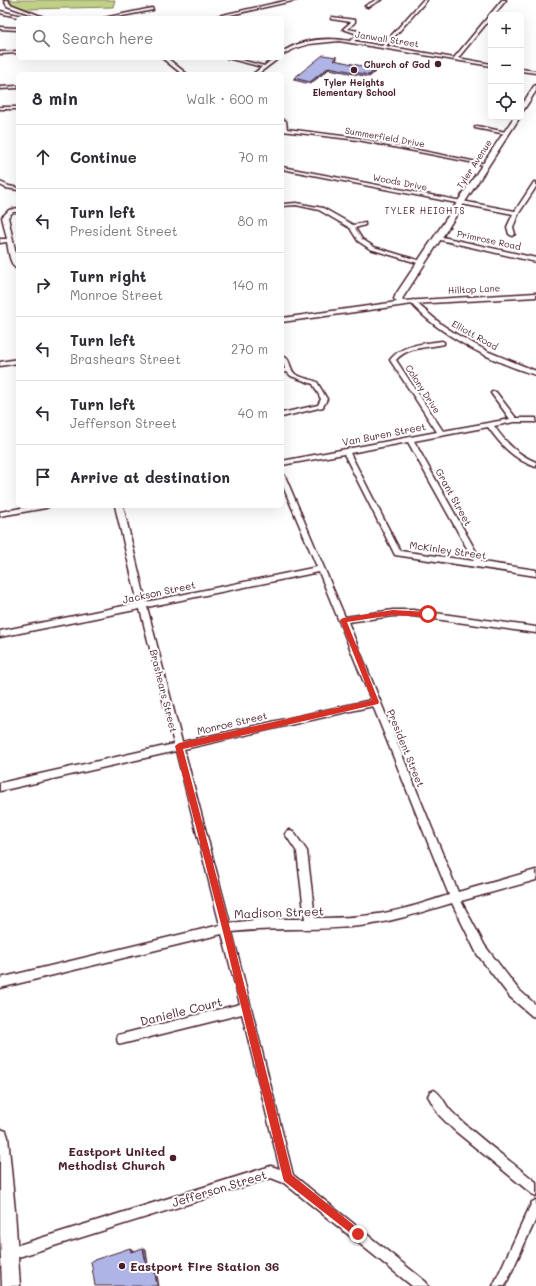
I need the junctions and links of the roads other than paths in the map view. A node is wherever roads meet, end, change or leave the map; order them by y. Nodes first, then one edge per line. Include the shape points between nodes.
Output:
1 (6, 0) edge
2 (295, 0) edge
3 (379, 0) edge
4 (425, 0) edge
5 (504, 0) edge
6 (367, 6) dead end
7 (152, 9) dead end
8 (0, 12) edge
9 (494, 12) edge
10 (17, 16) edge
11 (38, 16) edge
12 (116, 16) edge
13 (220, 16) edge
14 (332, 18) dead end
15 (488, 20) edge
16 (0, 28) edge
17 (16, 29) edge
18 (352, 42) junction
19 (383, 47) junction
20 (16, 52) edge
21 (0, 53) edge
22 (284, 53) edge
23 (456, 58) junction
24 (167, 60) edge
25 (237, 60) edge
26 (274, 60) edge
27 (488, 63) edge
28 (265, 67) junction
29 (524, 70) edge
30 (182, 72) edge
31 (258, 72) edge
32 (536, 72) edge
33 (16, 87) edge
34 (536, 87) edge
35 (0, 88) edge
36 (524, 105) edge
37 (0, 108) edge
38 (16, 108) edge
39 (515, 120) edge
40 (477, 127) dead end
41 (284, 130) edge
42 (506, 133) junction
43 (485, 164) junction
44 (284, 168) edge
45 (0, 183) edge
46 (536, 183) edge
47 (16, 189) edge
48 (461, 202) junction
49 (284, 205) dead end
50 (16, 210) edge
51 (516, 213) junction
52 (363, 224) dead end
53 (352, 226) junction
54 (512, 234) dead end
55 (438, 238) junction
56 (10, 240) junction
57 (0, 241) edge
58 (536, 260) edge
59 (421, 262) junction
60 (16, 266) edge
61 (536, 295) edge
62 (413, 302) junction
63 (401, 303) junction
64 (284, 320) edge
65 (442, 343) dead end
66 (285, 359) dead end
67 (16, 362) edge
68 (0, 364) edge
69 (286, 370) edge
70 (536, 373) edge
71 (494, 393) dead end
72 (284, 415) edge
73 (514, 420) junction
74 (536, 420) edge
75 (490, 426) junction
76 (441, 433) junction
77 (410, 439) junction
78 (346, 452) junction
79 (284, 463) edge
80 (536, 466) edge
81 (284, 481) edge
82 (34, 508) edge
83 (119, 508) edge
84 (0, 514) edge
85 (480, 565) junction
86 (321, 568) junction
87 (536, 573) edge
88 (143, 606) junction
89 (343, 620) junction
90 (536, 630) edge
91 (0, 634) edge
92 (376, 702) junction
93 (179, 746) junction
94 (0, 787) edge
95 (290, 834) dead end
96 (536, 876) edge
97 (455, 898) junction
98 (311, 924) junction
99 (226, 928) junction
100 (0, 983) edge
101 (246, 1008) junction
102 (536, 1012) edge
103 (122, 1039) dead end
104 (434, 1096) dead end
105 (0, 1137) edge
106 (288, 1178) junction
107 (536, 1190) edge
108 (3, 1206) edge
109 (536, 1206) edge
110 (9, 1254) junction
111 (11, 1286) edge
112 (422, 1286) edge
113 (499, 1286) edge

1 - 11 street via 8,5
2 - 13 street
3 - 6 street
4 - 19 street
5 - 9 street
7 - 12 street
8 - 10 street
14 - 18 street via 354,21 345,29 357,32 359,36
15 - 23 street
16 - 17 street
18 - 19 street, Janwall Street
18 - 22 street, Janwall Street via 315,41
19 - 23 street, Janwall Street
20 - 21 street
23 - 27 street, Janwall Street
24 - 30 street
25 - 28 street
26 - 28 street
28 - 31 street
29 - 32 street
33 - 35 street
34 - 36 street
37 - 38 street
39 - 42 street, Tyler Avenue
40 - 42 street
41 - 43 street, Summerfield Drive via 358,139
42 - 43 street, Tyler Avenue
43 - 48 street, Tyler Avenue
44 - 48 street, Woods Drive
45 - 47 street
46 - 51 street
48 - 51 street, Woods Drive
48 - 55 street, Tyler Avenue
49 - 53 street via 296,204 321,209
50 - 56 street via 5,217
51 - 54 street via 510,227
52 - 53 street
53 - 59 street via 360,240 372,248
55 - 58 street, Primrose Road
55 - 59 street, Tyler Avenue
56 - 57 street
56 - 60 street
59 - 63 street, Tyler Avenue via 398,299
61 - 62 street, Hilltop Lane
62 - 63 street
62 - 70 street, Elliott Road via 428,316 484,352
63 - 64 street
65 - 76 street, Colony Drive via 406,349 397,353 393,360
66 - 69 street
67 - 68 street
69 - 72 street via 315,383 324,399 321,406
71 - 73 street
73 - 74 street, Van Buren Street
73 - 75 street, Van Buren Street
75 - 76 street, Van Buren Street
75 - 80 street via 507,449
76 - 77 street, Van Buren Street
77 - 78 street, Van Buren Street
77 - 85 street, Grant Street
78 - 79 street, Van Buren Street
78 - 85 street, McKinley Street via 398,553
81 - 86 street, President Street
82 - 84 street
83 - 88 street, Brashears Street
85 - 87 street, McKinley Street
86 - 88 street, Jackson Street
86 - 89 street, President Street
88 - 91 street, Jackson Street
88 - 93 street, Brashears Street
89 - 90 street via 413,613
89 - 92 street, President Street
92 - 93 street, Monroe Street
92 - 97 street, President Street
93 - 94 street, Monroe Street
93 - 99 street, Brashears Street
95 - 98 street via 302,851
96 - 97 street, Madison Street
97 - 98 street, Madison Street via 379,919
97 - 102 street, President Street via 481,950 514,993
98 - 99 street, Madison Street via 276,923
99 - 100 street, Madison Street
99 - 101 street, Brashears Street
101 - 103 street, Danielle Court
101 - 106 street, Brashears Street
104 - 107 street via 458,1126
105 - 108 main road
106 - 110 street, Jefferson Street via 270,1172
106 - 112 street, Jefferson Street
108 - 110 main road
109 - 113 street
110 - 111 main road

